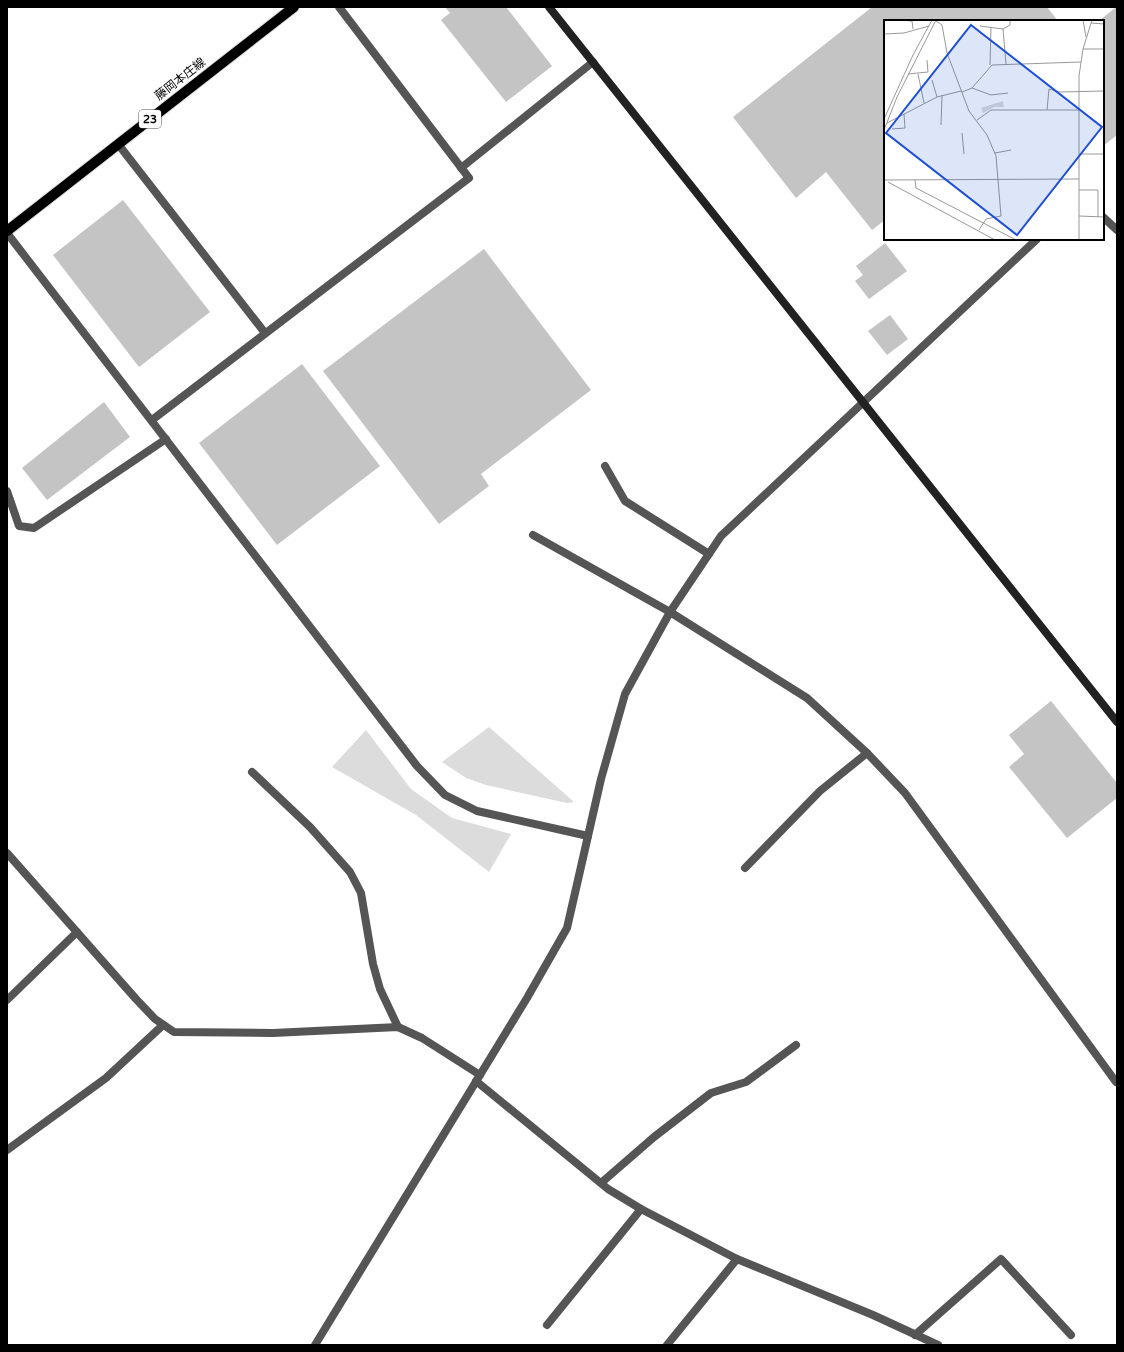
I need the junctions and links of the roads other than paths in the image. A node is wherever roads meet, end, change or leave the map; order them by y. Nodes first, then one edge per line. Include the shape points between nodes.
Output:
1 (339, 7) edge
2 (549, 7) edge
3 (291, 8) edge
4 (593, 62) junction
5 (118, 144) junction
6 (461, 168) junction
7 (1104, 218) edge
8 (1117, 230) edge
9 (7, 232) edge
10 (1036, 240) edge
11 (265, 333) junction
12 (863, 403) junction
13 (152, 420) junction
14 (166, 439) junction
15 (606, 466) dead end
16 (7, 492) edge
17 (533, 535) dead end
18 (709, 554) junction
19 (670, 612) junction
20 (1117, 722) edge
21 (867, 753) junction
22 (252, 772) dead end
23 (588, 836) junction
24 (7, 854) edge
25 (745, 868) dead end
26 (77, 932) junction
27 (7, 1000) edge
28 (164, 1025) junction
29 (398, 1027) junction
30 (796, 1045) dead end
31 (478, 1078) junction
32 (1116, 1082) edge
33 (7, 1150) edge
34 (601, 1184) junction
35 (641, 1209) junction
36 (737, 1259) junction
37 (547, 1325) dead end
38 (915, 1334) junction
39 (1071, 1335) dead end
40 (315, 1345) edge
41 (667, 1345) edge
42 (938, 1345) edge

1 - 6 street
2 - 4 street
3 - 5 main road, 藤岡本庄線 / 23
4 - 6 street
4 - 12 street
5 - 9 main road, 藤岡本庄線 / 23
5 - 11 street
6 - 11 street via 469,178
7 - 8 street
9 - 13 street
10 - 12 street
11 - 13 street
12 - 18 street via 721,536
12 - 20 street
13 - 14 street
14 - 16 street via 34,528 19,526
14 - 23 street via 417,766 444,795 477,811
15 - 18 street via 625,501
17 - 19 street
18 - 19 street
19 - 21 street via 807,698
19 - 23 street via 626,694 601,779
21 - 25 street via 820,791
21 - 32 street via 905,793
22 - 29 street via 310,827 350,872 361,893 373,964 380,989
23 - 31 street via 566,928
24 - 26 street
26 - 27 street
26 - 28 street via 136,999
28 - 29 street via 174,1032 235,1033
28 - 33 street via 106,1078
29 - 31 street via 422,1038
30 - 34 street via 746,1082 711,1093 654,1137
31 - 34 street
31 - 40 street
34 - 35 street
35 - 36 street
35 - 37 street
36 - 38 street
36 - 41 street
38 - 39 street via 1001,1259
38 - 42 street

